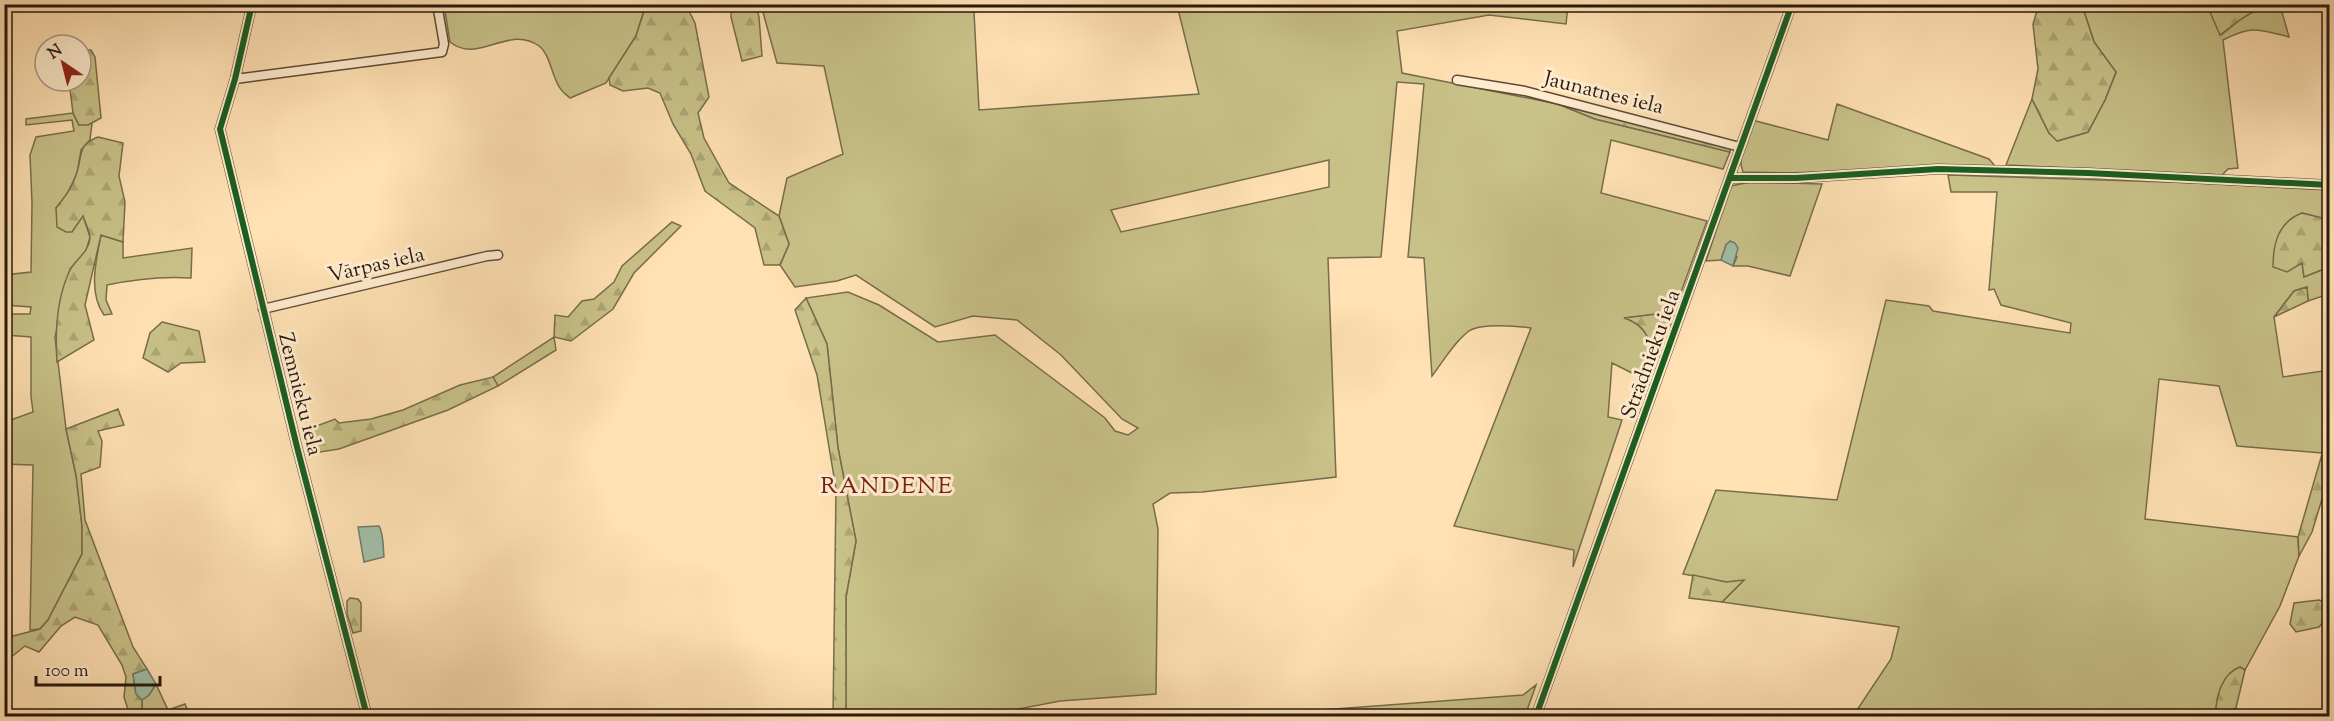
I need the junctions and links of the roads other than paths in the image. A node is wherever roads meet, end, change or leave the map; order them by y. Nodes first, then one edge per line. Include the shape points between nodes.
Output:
1 (252, 4) edge
2 (437, 4) edge
3 (1792, 4) edge
4 (235, 79) junction
5 (1456, 80) dead end
6 (1740, 147) junction
7 (1730, 178) junction
8 (2330, 185) edge
9 (498, 255) dead end
10 (263, 309) junction
11 (1536, 715) edge
12 (367, 717) edge

1 - 4 street, Zemnieku iela
2 - 4 street via 442,52
3 - 6 street, Strādnieku iela
4 - 10 street, Zemnieku iela via 220,129
5 - 6 street, Jaunatnes iela via 1525,91
6 - 7 street, Strādnieku iela
7 - 8 street via 1938,169 2088,172
7 - 11 street, Strādnieku iela
9 - 10 street, Vārpas iela
10 - 12 street, Zemnieku iela

